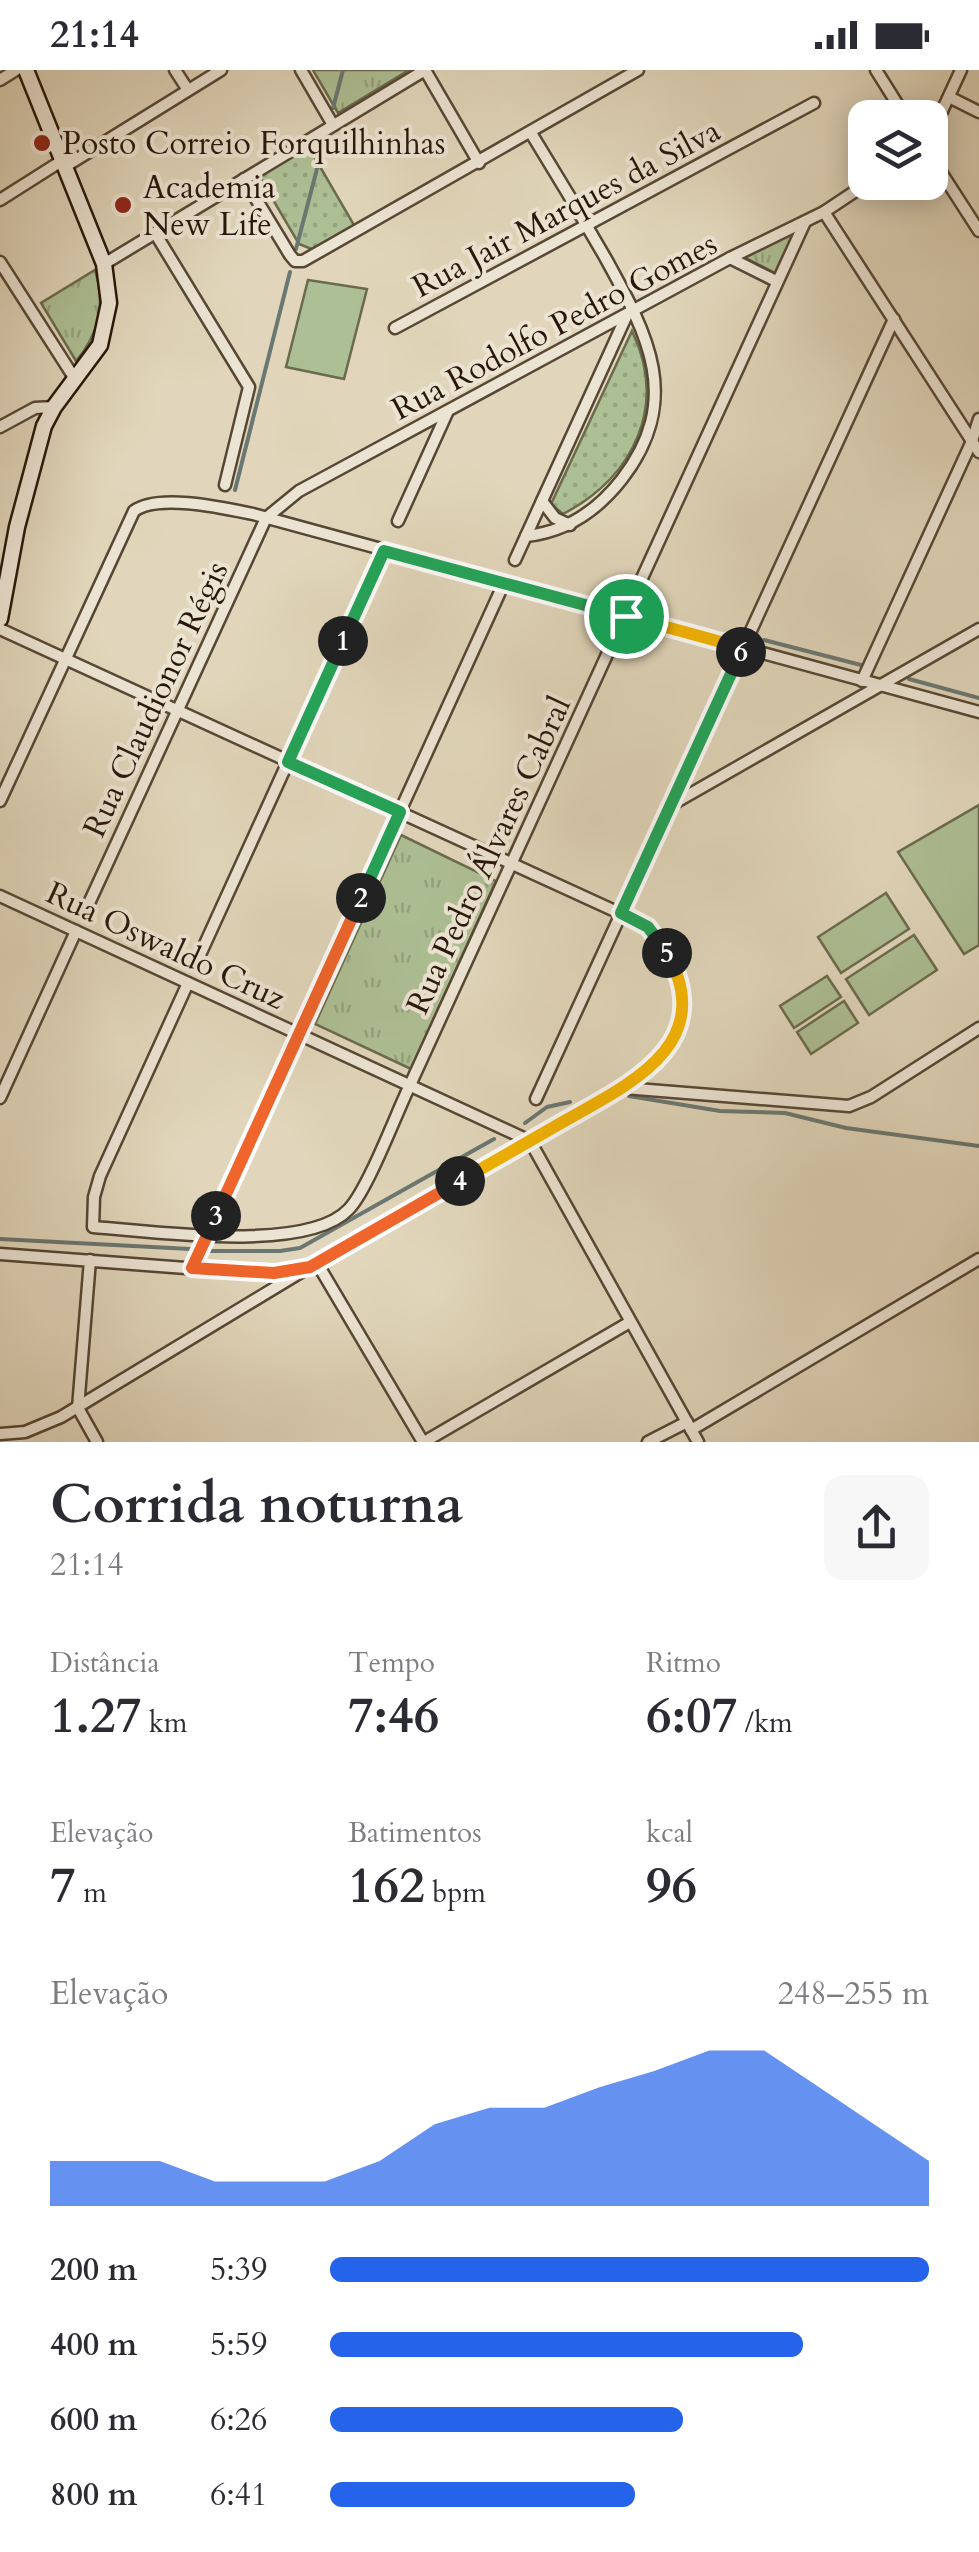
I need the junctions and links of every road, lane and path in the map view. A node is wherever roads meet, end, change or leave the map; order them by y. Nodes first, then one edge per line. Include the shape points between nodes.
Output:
1 (16, 70) edge
2 (26, 70) edge
3 (176, 70) edge
4 (221, 70) edge
5 (300, 70) edge
6 (425, 70) edge
7 (638, 70) edge
8 (876, 70) edge
9 (961, 70) edge
10 (0, 80) edge
11 (188, 90) junction
12 (948, 97) junction
13 (895, 100) edge
14 (947, 100) edge
15 (814, 103) dead end
16 (979, 112) edge
17 (333, 125) junction
18 (532, 133) junction
19 (64, 163) junction
20 (479, 163) junction
21 (244, 179) junction
22 (948, 182) edge
23 (848, 196) edge
24 (0, 200) edge
25 (824, 212) junction
26 (805, 222) junction
27 (587, 225) junction
28 (979, 231) edge
29 (155, 233) junction
30 (730, 258) junction
31 (0, 262) edge
32 (104, 264) junction
33 (776, 281) junction
34 (630, 315) junction
35 (894, 319) junction
36 (395, 328) dead end
37 (75, 379) junction
38 (54, 407) junction
39 (447, 412) junction
40 (979, 419) edge
41 (0, 426) edge
42 (972, 441) junction
43 (979, 452) edge
44 (225, 485) dead end
45 (542, 501) junction
46 (266, 518) junction
47 (398, 521) dead end
48 (570, 525) junction
49 (526, 536) junction
50 (384, 551) junction
51 (515, 560) dead end
52 (8, 568) junction
53 (0, 583) edge
54 (504, 584) junction
55 (626, 616) junction
56 (0, 618) edge
57 (0, 629) edge
58 (979, 629) edge
59 (743, 648) junction
60 (64, 659) junction
61 (862, 680) junction
62 (880, 686) junction
63 (178, 710) junction
64 (979, 712) edge
65 (288, 762) junction
66 (0, 801) edge
67 (670, 806) junction
68 (400, 812) junction
69 (512, 862) junction
70 (0, 896) edge
71 (90, 902) dead end
72 (621, 913) junction
73 (76, 931) junction
74 (200, 957) dead end
75 (188, 983) junction
76 (979, 1028) edge
77 (298, 1034) junction
78 (410, 1085) junction
79 (624, 1088) junction
80 (0, 1098) edge
81 (536, 1099) dead end
82 (530, 1141) junction
83 (207, 1235) junction
84 (0, 1254) edge
85 (979, 1259) edge
86 (90, 1260) junction
87 (313, 1265) junction
88 (192, 1268) junction
89 (630, 1322) junction
90 (78, 1408) junction
91 (689, 1426) junction
92 (0, 1434) edge
93 (97, 1442) edge
94 (423, 1442) edge
95 (648, 1442) edge
96 (698, 1442) edge

1 - 10 street
2 - 19 main road
3 - 11 street
4 - 11 street
5 - 17 street
6 - 17 street
6 - 20 street
7 - 18 street
8 - 13 street
9 - 12 street
11 - 19 street
12 - 14 street
12 - 16 street
15 - 27 street, Rua Jair Marques da Silva
17 - 21 street
18 - 20 street
18 - 27 street
19 - 24 street
19 - 32 main road
20 - 21 street via 303,261 290,255
21 - 29 street
22 - 28 street
23 - 25 street, Rua Rodolfo Pedro Gomes
25 - 26 street, Rua Rodolfo Pedro Gomes
25 - 35 street
26 - 30 street, Rua Rodolfo Pedro Gomes
26 - 33 street, Rua Pedro Álvares Cabral
27 - 34 street
27 - 36 street, Rua Jair Marques da Silva
29 - 32 street
29 - 44 street via 249,387
30 - 33 street
30 - 34 street, Rua Rodolfo Pedro Gomes
31 - 37 street
32 - 37 main road via 106,329
33 - 55 street, Rua Pedro Álvares Cabral
34 - 39 street, Rua Rodolfo Pedro Gomes
34 - 45 street
34 - 48 street via 655,368 649,428 614,488
35 - 42 street
35 - 59 street
37 - 38 main road
38 - 41 street via 36,408
38 - 52 main road via 34,454
39 - 46 street, Rua Rodolfo Pedro Gomes via 299,492
39 - 47 street
40 - 42 street
42 - 43 street
42 - 61 street
45 - 48 street
45 - 49 street
46 - 50 street
46 - 60 street via 189,504 145,504 134,511
46 - 63 street, Rua Claudionor Régis
48 - 49 street
49 - 51 street
50 - 54 street
50 - 65 street
52 - 53 main road
52 - 56 main road
54 - 55 street
54 - 68 street
55 - 59 street
55 - 69 street, Rua Pedro Álvares Cabral
57 - 60 street
58 - 62 street
59 - 61 street
59 - 67 street
60 - 63 street
60 - 66 street
61 - 62 street
62 - 64 street
62 - 67 street
63 - 65 street
63 - 71 street, Rua Claudionor Régis
65 - 68 street
65 - 74 street
67 - 72 street
68 - 69 street
68 - 77 street
69 - 72 street
69 - 78 street, Rua Pedro Álvares Cabral
70 - 73 street, Rua Oswaldo Cruz
72 - 79 street via 648,927 661,944 675,968 683,1010 665,1052
72 - 81 street
73 - 75 street, Rua Oswaldo Cruz
73 - 80 street
75 - 77 street, Rua Oswaldo Cruz
75 - 83 street, Rua Pedro Álvares Cabral via 100,1176 94,1227
76 - 79 street via 849,1106
77 - 78 street, Rua Oswaldo Cruz
77 - 83 street
78 - 82 street, Rua Oswaldo Cruz
78 - 83 street, Rua Pedro Álvares Cabral via 347,1212 288,1234
79 - 82 street
82 - 87 street
82 - 89 street
83 - 88 street
84 - 86 street
85 - 91 street
86 - 88 street
86 - 90 street
87 - 88 street via 274,1273
87 - 90 street
87 - 94 street
89 - 91 street
89 - 94 street
90 - 92 street via 37,1428
90 - 93 street
91 - 95 street
91 - 96 street

